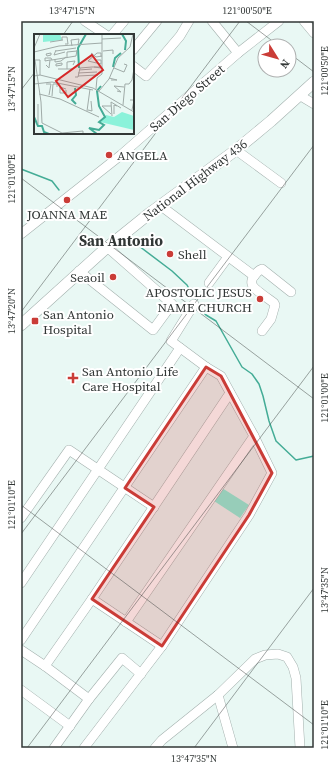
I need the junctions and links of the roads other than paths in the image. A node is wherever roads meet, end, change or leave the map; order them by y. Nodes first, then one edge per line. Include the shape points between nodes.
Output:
1 (85, 21) edge
2 (124, 21) edge
3 (157, 21) edge
4 (212, 21) edge
5 (279, 21) edge
6 (304, 21) edge
7 (185, 23) edge
8 (314, 33) edge
9 (104, 34) edge
10 (113, 34) edge
11 (134, 49) edge
12 (238, 53) junction
13 (134, 67) edge
14 (314, 82) edge
15 (299, 95) junction
16 (314, 104) edge
17 (236, 150) junction
18 (281, 183) dead end
19 (161, 206) junction
20 (21, 234) edge
21 (108, 247) junction
22 (228, 257) junction
23 (79, 271) junction
24 (254, 276) junction
25 (209, 284) dead end
26 (291, 292) dead end
27 (194, 304) dead end
28 (21, 325) edge
29 (262, 331) dead end
30 (180, 348) junction
31 (206, 367) junction
32 (230, 393) junction
33 (254, 436) junction
34 (98, 469) junction
35 (125, 488) junction
36 (154, 507) junction
37 (21, 518) edge
38 (21, 583) edge
39 (92, 599) junction
40 (126, 622) junction
41 (21, 640) edge
42 (162, 646) junction
43 (21, 650) edge
44 (45, 666) junction
45 (141, 674) junction
46 (21, 690) edge
47 (218, 695) junction
48 (89, 699) junction
49 (70, 726) junction
50 (54, 748) edge
51 (84, 748) edge
52 (155, 748) edge
53 (233, 748) edge
54 (300, 748) edge

1 - 9 street
2 - 10 street
3 - 11 street
4 - 12 street
5 - 12 street, San Diego Street
6 - 8 street
7 - 13 street via 176,40 146,76
12 - 20 street, San Diego Street via 121,155
14 - 15 main road, National Highway 436
15 - 16 street
15 - 17 main road, National Highway 436
17 - 18 street
17 - 19 main road, National Highway 436
19 - 21 main road, National Highway 436
19 - 22 street
21 - 23 main road, National Highway 436
21 - 23 street via 172,304 152,330
22 - 24 street
22 - 25 street
23 - 28 main road, National Highway 436
24 - 26 street via 262,269
24 - 29 street via 252,285 275,305 271,319
27 - 30 street via 171,341
30 - 31 street
30 - 34 street
31 - 32 street via 220,376
31 - 35 street
32 - 33 street
32 - 36 street
33 - 40 street
33 - 42 street via 272,473 249,515
34 - 35 street
34 - 37 street via 69,450
34 - 38 street
35 - 36 street
35 - 41 street
36 - 39 street
39 - 40 street
39 - 44 street
40 - 42 street
42 - 45 street
43 - 44 street
44 - 48 street
45 - 48 street via 122,658
45 - 51 street
46 - 49 street
47 - 52 street
47 - 53 street
47 - 54 street via 255,659 278,654 287,657 296,678
48 - 49 street
49 - 50 street

